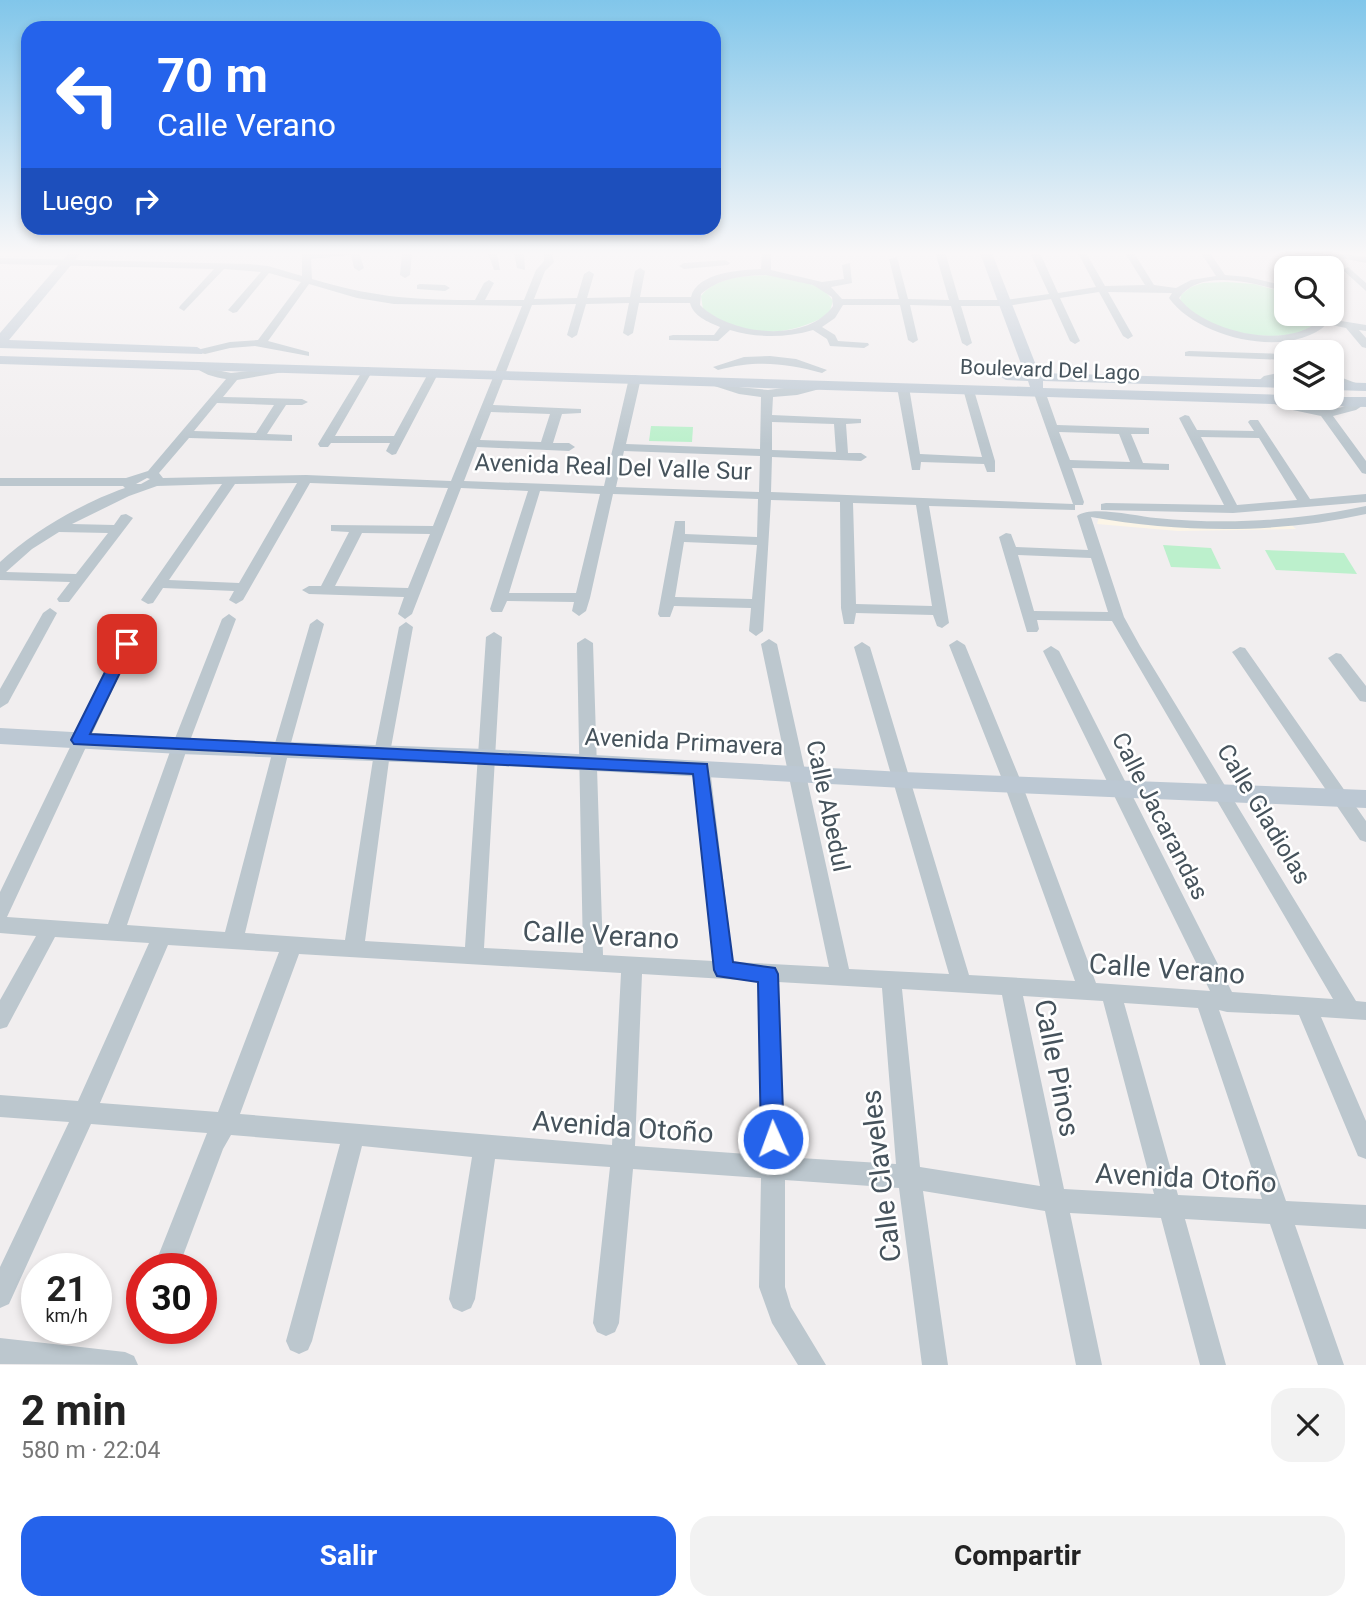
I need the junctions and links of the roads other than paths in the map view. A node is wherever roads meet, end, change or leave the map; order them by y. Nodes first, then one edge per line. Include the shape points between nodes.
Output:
1 (22, 317) edge
2 (280, 317) edge
3 (523, 317) edge
4 (577, 317) edge
5 (631, 317) edge
6 (704, 317) edge
7 (830, 317) edge
8 (908, 317) edge
9 (960, 317) edge
10 (1011, 317) edge
11 (1063, 317) edge
12 (1117, 317) edge
13 (1191, 317) edge
14 (1344, 324) edge
15 (814, 326) junction
16 (1318, 326) edge
17 (1349, 326) junction
18 (729, 327) junction
19 (1366, 328) edge
20 (628, 332) dead end
21 (766, 333) junction
22 (572, 335) dead end
23 (1128, 336) dead end
24 (673, 338) dead end
25 (1272, 338) junction
26 (913, 340) dead end
27 (1075, 341) dead end
28 (1274, 341) edge
29 (0, 343) edge
30 (967, 343) dead end
31 (864, 345) dead end
32 (1366, 345) edge
33 (257, 347) junction
34 (312, 354) dead end
35 (1189, 354) dead end
36 (1274, 357) edge
37 (201, 358) junction
38 (0, 360) edge
39 (367, 363) junction
40 (505, 363) junction
41 (238, 371) junction
42 (434, 372) junction
43 (828, 375) junction
44 (768, 376) junction
45 (906, 377) junction
46 (1274, 377) edge
47 (635, 378) junction
48 (977, 378) junction
49 (1036, 384) junction
50 (1261, 384) junction
51 (1274, 384) edge
52 (1344, 384) edge
53 (1344, 389) edge
54 (1362, 394) edge
55 (1344, 398) edge
56 (1274, 399) edge
57 (214, 400) junction
58 (282, 401) junction
59 (302, 402) dead end
60 (487, 408) junction
61 (556, 410) junction
62 (1324, 410) edge
63 (577, 411) dead end
64 (768, 418) junction
65 (1185, 418) dead end
66 (840, 420) junction
67 (857, 421) dead end
68 (1254, 422) dead end
69 (1051, 428) junction
70 (1123, 430) junction
71 (1145, 431) dead end
72 (1194, 433) junction
73 (187, 434) junction
74 (1264, 435) junction
75 (259, 437) junction
76 (288, 438) dead end
77 (472, 443) junction
78 (546, 446) junction
79 (569, 447) dead end
80 (619, 447) junction
81 (768, 454) junction
82 (842, 456) junction
83 (862, 457) dead end
84 (1064, 464) junction
85 (1138, 466) junction
86 (1165, 467) dead end
87 (1366, 470) edge
88 (154, 478) junction
89 (306, 480) junction
90 (231, 481) junction
91 (0, 482) edge
92 (131, 485) junction
93 (454, 485) junction
94 (535, 488) junction
95 (609, 490) junction
96 (766, 495) junction
97 (1366, 498) edge
98 (846, 499) junction
99 (922, 501) junction
100 (1306, 503) junction
101 (1083, 509) junction
102 (1233, 509) junction
103 (1366, 510) edge
104 (55, 528) junction
105 (336, 528) dead end
106 (358, 528) junction
107 (438, 530) junction
108 (764, 541) junction
109 (1098, 554) junction
110 (0, 570) edge
111 (0, 576) edge
112 (80, 578) junction
113 (162, 584) junction
114 (309, 590) dead end
115 (326, 590) junction
116 (414, 593) junction
117 (64, 598) dead end
118 (148, 600) dead end
119 (758, 604) junction
120 (50, 613) dead end
121 (1117, 617) junction
122 (229, 619) dead end
123 (138, 620) dead end
124 (317, 624) dead end
125 (494, 637) dead end
126 (585, 643) dead end
127 (957, 645) dead end
128 (862, 647) dead end
129 (1051, 651) dead end
130 (1240, 652) dead end
131 (1336, 658) dead end
132 (1366, 697) edge
133 (0, 703) edge
134 (0, 736) edge
135 (79, 740) junction
136 (180, 746) junction
137 (281, 750) junction
138 (382, 753) junction
139 (485, 757) junction
140 (589, 763) junction
141 (701, 768) junction
142 (796, 774) junction
143 (902, 780) junction
144 (1013, 784) junction
145 (1118, 788) junction
146 (1221, 793) junction
147 (1340, 797) junction
148 (1366, 799) edge
149 (1366, 835) edge
150 (0, 912) edge
151 (0, 925) edge
152 (50, 928) junction
153 (115, 932) junction
154 (162, 936) junction
155 (233, 941) junction
156 (292, 945) junction
157 (354, 949) junction
158 (474, 956) junction
159 (593, 961) junction
160 (632, 964) junction
161 (724, 970) junction
162 (768, 974) junction
163 (841, 977) junction
164 (891, 979) junction
165 (962, 985) junction
166 (1011, 988) junction
167 (1100, 992) junction
168 (1216, 1002) junction
169 (1306, 1006) junction
170 (1358, 1011) edge
171 (0, 1020) edge
172 (0, 1106) edge
173 (85, 1112) junction
174 (225, 1124) junction
175 (354, 1134) junction
176 (485, 1147) junction
177 (1366, 1148) edge
178 (623, 1156) junction
179 (773, 1167) junction
180 (909, 1177) junction
181 (1053, 1199) junction
182 (1171, 1207) junction
183 (1280, 1213) junction
184 (1366, 1217) edge
185 (170, 1253) edge
186 (0, 1295) edge
187 (462, 1298) dead end
188 (606, 1324) dead end
189 (299, 1342) dead end
190 (0, 1351) edge
191 (117, 1365) edge
192 (813, 1365) edge
193 (935, 1365) edge
194 (1090, 1365) edge
195 (1213, 1365) edge
196 (1331, 1365) edge

1 - 29 street
2 - 33 street
3 - 40 street
4 - 22 street
5 - 20 street
6 - 18 street
7 - 15 street
8 - 26 street
9 - 30 street
10 - 49 street
11 - 27 street
12 - 23 street
13 - 25 street via 1232,333
14 - 17 street
15 - 21 street
15 - 31 street via 834,344
16 - 25 street via 1303,336
17 - 19 street
17 - 32 street
18 - 21 street
18 - 24 street via 718,338
21 - 44 street, Calle Abedul
25 - 28 street
29 - 37 street, Boulevard Del Lago
33 - 34 street, Boulevard Del Lago
33 - 37 street, Boulevard Del Lago
33 - 41 street
35 - 36 street
37 - 38 street, Boulevard Del Lago
37 - 41 street, Boulevard Del Lago
39 - 40 street, Boulevard Del Lago
39 - 41 street, Boulevard Del Lago
39 - 42 street, Boulevard Del Lago
39 - 42 street via 325,442 395,445
40 - 42 street, Boulevard Del Lago
40 - 44 street, Boulevard Del Lago via 718,367
40 - 47 street, Boulevard Del Lago
40 - 60 street
41 - 57 street
43 - 44 street, Boulevard Del Lago
43 - 44 street, Boulevard Del Lago via 800,362
43 - 45 street, Boulevard Del Lago
44 - 47 street, Boulevard Del Lago via 709,381
44 - 64 street, Calle Abedul
45 - 48 street, Boulevard Del Lago
45 - 48 street via 916,463 990,465
46 - 50 street, Boulevard Del Lago
47 - 80 street
48 - 49 street, Boulevard Del Lago
48 - 49 street, Boulevard Del Lago
49 - 50 street, Boulevard Del Lago
49 - 56 street, Boulevard Del Lago
49 - 69 street, Calle Gladiolas
50 - 51 street, Boulevard Del Lago
52 - 54 street
53 - 54 street
54 - 55 street, Boulevard Del Lago
57 - 58 street
57 - 73 street
58 - 59 street
58 - 75 street
60 - 61 street
60 - 77 street
61 - 63 street
61 - 78 street
62 - 87 street
64 - 66 street
64 - 81 street, Calle Abedul
65 - 72 street
66 - 67 street
66 - 82 street
68 - 74 street
69 - 70 street
69 - 84 street, Calle Gladiolas
70 - 71 street
70 - 85 street
72 - 74 street
72 - 102 street
73 - 75 street
73 - 88 street
74 - 100 street
75 - 76 street
77 - 78 street
77 - 93 street
78 - 79 street
80 - 81 street
80 - 95 street
81 - 82 street
81 - 96 street, Calle Abedul
82 - 83 street
84 - 85 street
84 - 101 street, Calle Gladiolas
85 - 86 street
88 - 90 street, Avenida Real Del Valle Sur
88 - 92 street, Avenida Real Del Valle Sur via 146,488
89 - 90 street, Avenida Real Del Valle Sur
89 - 93 street, Avenida Real Del Valle Sur
89 - 113 street via 240,594
90 - 113 street
91 - 92 street
92 - 104 street
93 - 94 street, Avenida Real Del Valle Sur
93 - 107 street
94 - 95 street, Avenida Real Del Valle Sur
94 - 95 street via 499,603 581,605
95 - 96 street, Avenida Real Del Valle Sur
96 - 98 street, Avenida Real Del Valle Sur
96 - 108 street, Calle Abedul
97 - 100 street, Avenida Real Del Valle Sur
98 - 99 street, Avenida Real Del Valle Sur
98 - 99 street via 848,614 941,617
99 - 101 street, Avenida Real Del Valle Sur
100 - 102 street, Avenida Real Del Valle Sur
101 - 102 street, Avenida Real Del Valle Sur
101 - 103 street, Avenida Real Del Valle Sur via 1226,525 1305,522
101 - 109 street, Calle Gladiolas
104 - 110 street
104 - 112 street via 122,523
105 - 106 street
106 - 107 street
106 - 115 street
107 - 116 street
108 - 119 street, Calle Abedul
108 - 119 street via 680,531 666,607
109 - 121 street, Calle Gladiolas
109 - 121 street via 1009,544 1030,622
111 - 112 street
112 - 117 street
113 - 118 street
114 - 115 street
115 - 116 street
116 - 138 street via 405,620
119 - 142 street, Calle Abedul
120 - 133 street
121 - 146 street, Calle Gladiolas
122 - 136 street
123 - 135 street
124 - 137 street
125 - 139 street
126 - 140 street
127 - 144 street, Calle Pinos
128 - 143 street
129 - 145 street, Calle Jacarandas
130 - 147 street
131 - 132 street
134 - 135 street, Avenida Primavera
135 - 136 street, Avenida Primavera
135 - 150 street
136 - 137 street, Avenida Primavera
136 - 153 street
137 - 138 street, Avenida Primavera
137 - 155 street
138 - 139 street, Avenida Primavera
138 - 157 street
139 - 140 street, Avenida Primavera
139 - 158 street
140 - 141 street, Avenida Primavera
140 - 159 street
141 - 142 street, Avenida Primavera
141 - 161 street
142 - 143 street, Avenida Primavera
142 - 163 street, Calle Abedul
143 - 144 street, Avenida Primavera
143 - 165 street
144 - 145 street, Avenida Primavera
144 - 167 street, Calle Pinos
145 - 146 street, Avenida Primavera
145 - 168 street, Calle Jacarandas
146 - 147 street, Avenida Primavera
146 - 170 street, Calle Gladiolas
147 - 148 street, Avenida Primavera
147 - 149 street
151 - 152 street, Calle Verano
152 - 153 street, Calle Verano
152 - 171 street
153 - 154 street, Calle Verano
154 - 155 street, Calle Verano
154 - 173 street
155 - 156 street, Calle Verano
156 - 157 street, Calle Verano
156 - 174 street
157 - 158 street, Calle Verano
158 - 159 street, Calle Verano
159 - 160 street, Calle Verano
160 - 161 street, Calle Verano
160 - 178 street
161 - 162 street, Calle Verano
162 - 163 street, Calle Verano
162 - 179 street
163 - 164 street, Calle Verano
164 - 165 street, Calle Verano
164 - 180 street, Calle Claveles
165 - 166 street, Calle Verano
166 - 167 street, Calle Verano
166 - 181 street, Calle Pinos
167 - 168 street, Calle Verano
167 - 182 street, Calle Pinos
168 - 169 street, Calle Verano
168 - 183 street, Calle Jacarandas
169 - 170 street, Calle Verano
169 - 177 street
172 - 173 street, Avenida Otoño
173 - 174 street, Avenida Otoño
173 - 186 street
174 - 175 street, Avenida Otoño
174 - 185 street
175 - 176 street, Avenida Otoño
175 - 189 street
176 - 178 street, Avenida Otoño
176 - 187 street
178 - 179 street, Avenida Otoño
178 - 188 street
179 - 180 street, Avenida Otoño
179 - 192 street via 772,1287 781,1314
180 - 181 street, Avenida Otoño
180 - 193 street, Calle Claveles
181 - 182 street, Avenida Otoño
181 - 194 street, Calle Pinos
182 - 183 street, Avenida Otoño
182 - 195 street, Calle Pinos
183 - 184 street, Avenida Otoño
183 - 196 street, Calle Jacarandas
190 - 191 street

